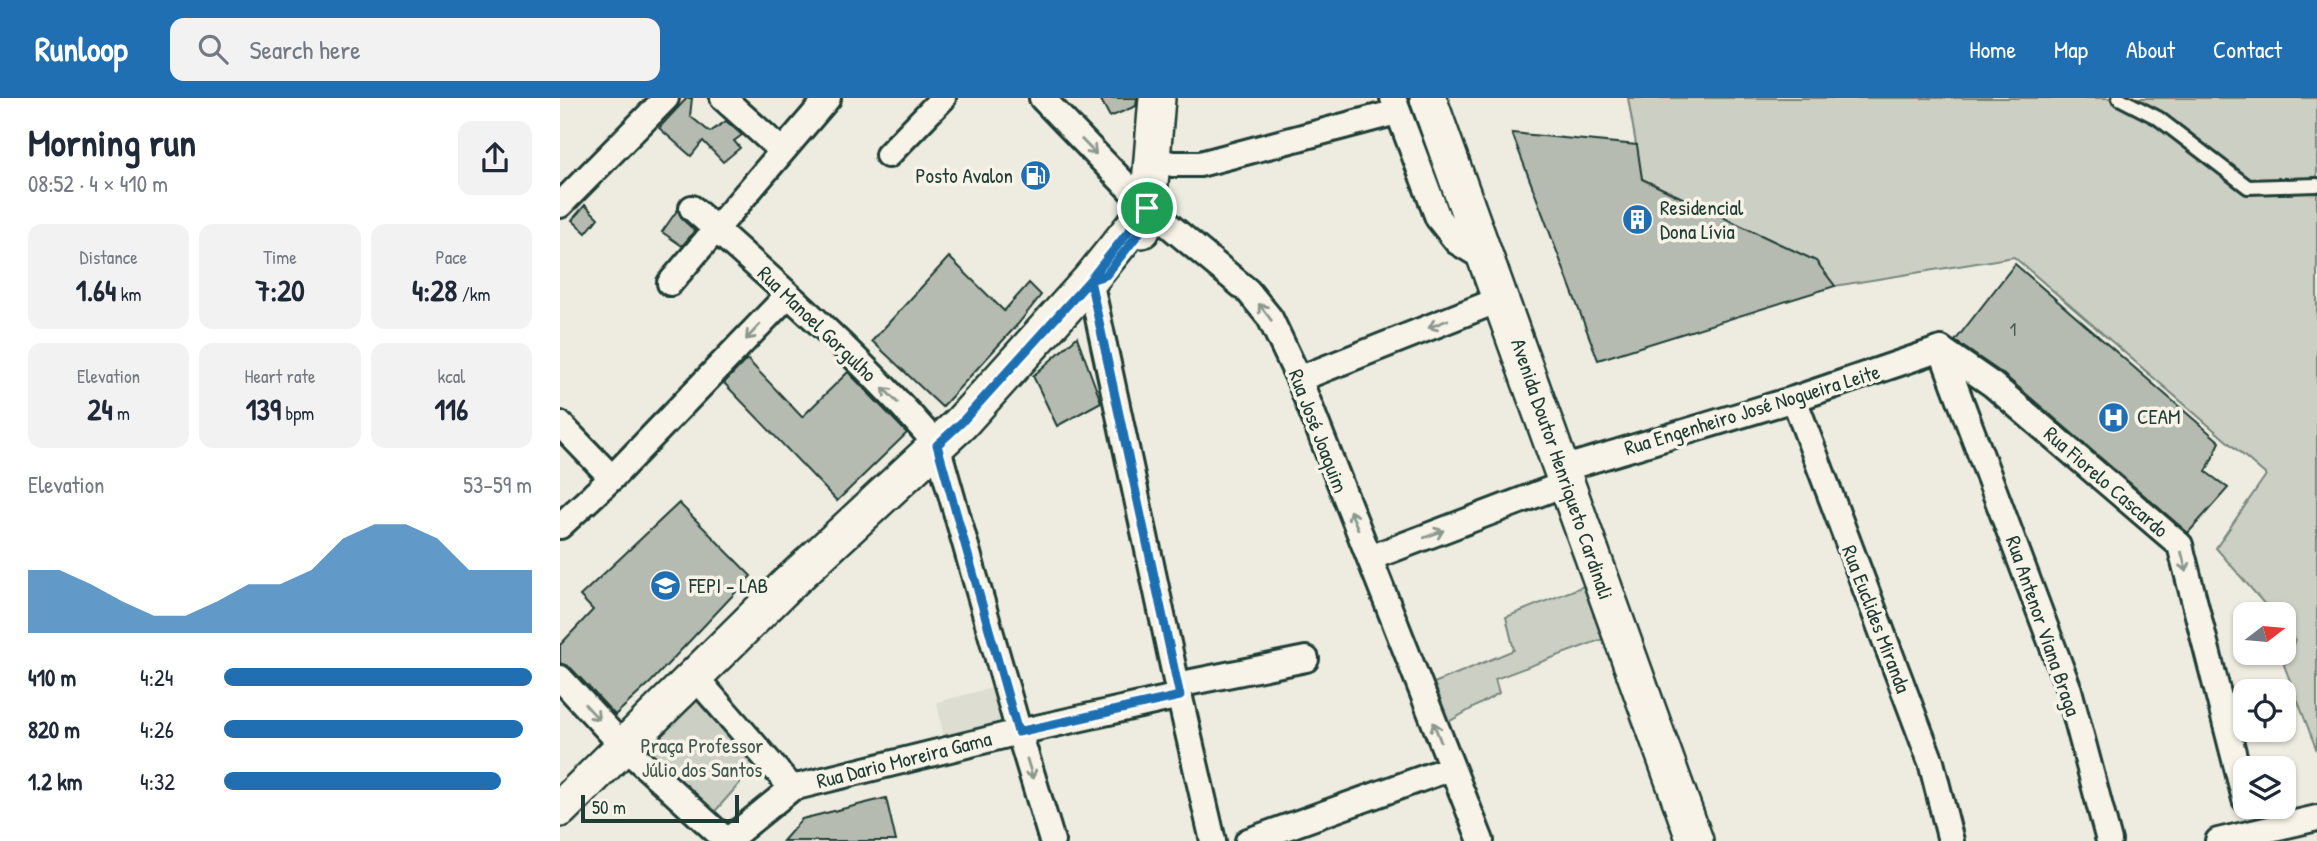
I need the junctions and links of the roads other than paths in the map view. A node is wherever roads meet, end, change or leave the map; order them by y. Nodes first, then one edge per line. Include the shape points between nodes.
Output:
1 (666, 98) edge
2 (723, 98) edge
3 (828, 98) edge
4 (943, 98) edge
5 (1042, 98) edge
6 (1157, 98) edge
7 (1428, 98) edge
8 (2119, 98) edge
9 (1395, 105) edge
10 (782, 151) junction
11 (888, 155) dead end
12 (1153, 160) junction
13 (2317, 186) edge
14 (560, 205) edge
15 (692, 208) dead end
16 (1147, 208) junction
17 (716, 229) junction
18 (1487, 260) junction
19 (1090, 280) junction
20 (670, 283) dead end
21 (788, 295) junction
22 (1501, 299) junction
23 (1941, 349) junction
24 (1299, 379) junction
25 (1993, 385) junction
26 (1794, 398) junction
27 (1964, 416) junction
28 (560, 424) edge
29 (937, 445) junction
30 (1565, 476) junction
31 (612, 478) junction
32 (560, 526) edge
33 (1370, 558) junction
34 (1306, 659) dead end
35 (560, 678) edge
36 (696, 678) junction
37 (1179, 691) junction
38 (1018, 732) junction
39 (624, 746) junction
40 (2234, 756) edge
41 (1451, 768) junction
42 (792, 788) junction
43 (560, 809) edge
44 (2317, 818) edge
45 (2250, 819) edge
46 (2254, 832) junction
47 (727, 841) edge
48 (1052, 841) edge
49 (1213, 841) edge
50 (1248, 841) edge
51 (1480, 841) edge
52 (1695, 841) edge
53 (1951, 841) edge
54 (2109, 841) edge
55 (2218, 841) edge

1 - 14 street
2 - 10 street
3 - 10 street
4 - 11 street
5 -> 16 street, Rua José Joaquim
6 - 12 main road
7 - 18 main road, Avenida Doutor Henriqueto Cardinali
8 - 13 lane via 2158,118 2248,187
9 - 12 street via 1200,164
9 - 18 street via 1438,218 1457,242
10 - 17 street
12 - 16 main road
15 - 17 street, Rua Manoel Gorgulho
16 - 19 main road via 1143,228 1106,275
24 -> 16 street, Rua José Joaquim via 1270,318 1248,291
17 - 20 street
17 - 21 street, Rua Manoel Gorgulho
18 - 22 main road, Avenida Doutor Henriqueto Cardinali
19 - 29 main road
19 - 37 street
29 -> 21 street, Rua Manoel Gorgulho
21 -> 31 street
22 -> 24 street
22 - 30 main road, Avenida Doutor Henriqueto Cardinali
23 - 25 street, Rua Fiorelo Cascardo
23 - 26 street, Rua Engenheiro José Nogueira Leite
23 - 27 street, Rua Antenor Viana Braga
33 -> 24 street, Rua José Joaquim
25 - 27 street
25 -> 40 street, Rua Fiorelo Cascardo via 2180,545
26 - 30 street, Rua Engenheiro José Nogueira Leite
26 - 53 street, Rua Euclides Miranda via 1931,762
27 - 54 street, Rua Antenor Viana Braga via 2069,690
28 - 31 street
29 - 36 main road via 788,584
29 - 38 street
33 -> 30 street, Rua Engenheiro José Nogueira Leite
30 - 52 main road, Avenida Doutor Henriqueto Cardinali
31 - 32 street
41 -> 33 street, Rua José Joaquim
34 - 37 street, Rua Dario Moreira Gama
35 -> 39 street
36 - 39 main road
36 - 42 street
37 - 38 street, Rua Dario Moreira Gama
37 - 49 street
38 - 42 street, Rua Dario Moreira Gama
38 -> 48 street
39 - 43 main road
39 - 47 street
41 - 50 street
41 - 51 street, Rua José Joaquim
42 - 47 street
44 - 46 street
45 - 46 street
46 - 55 street

